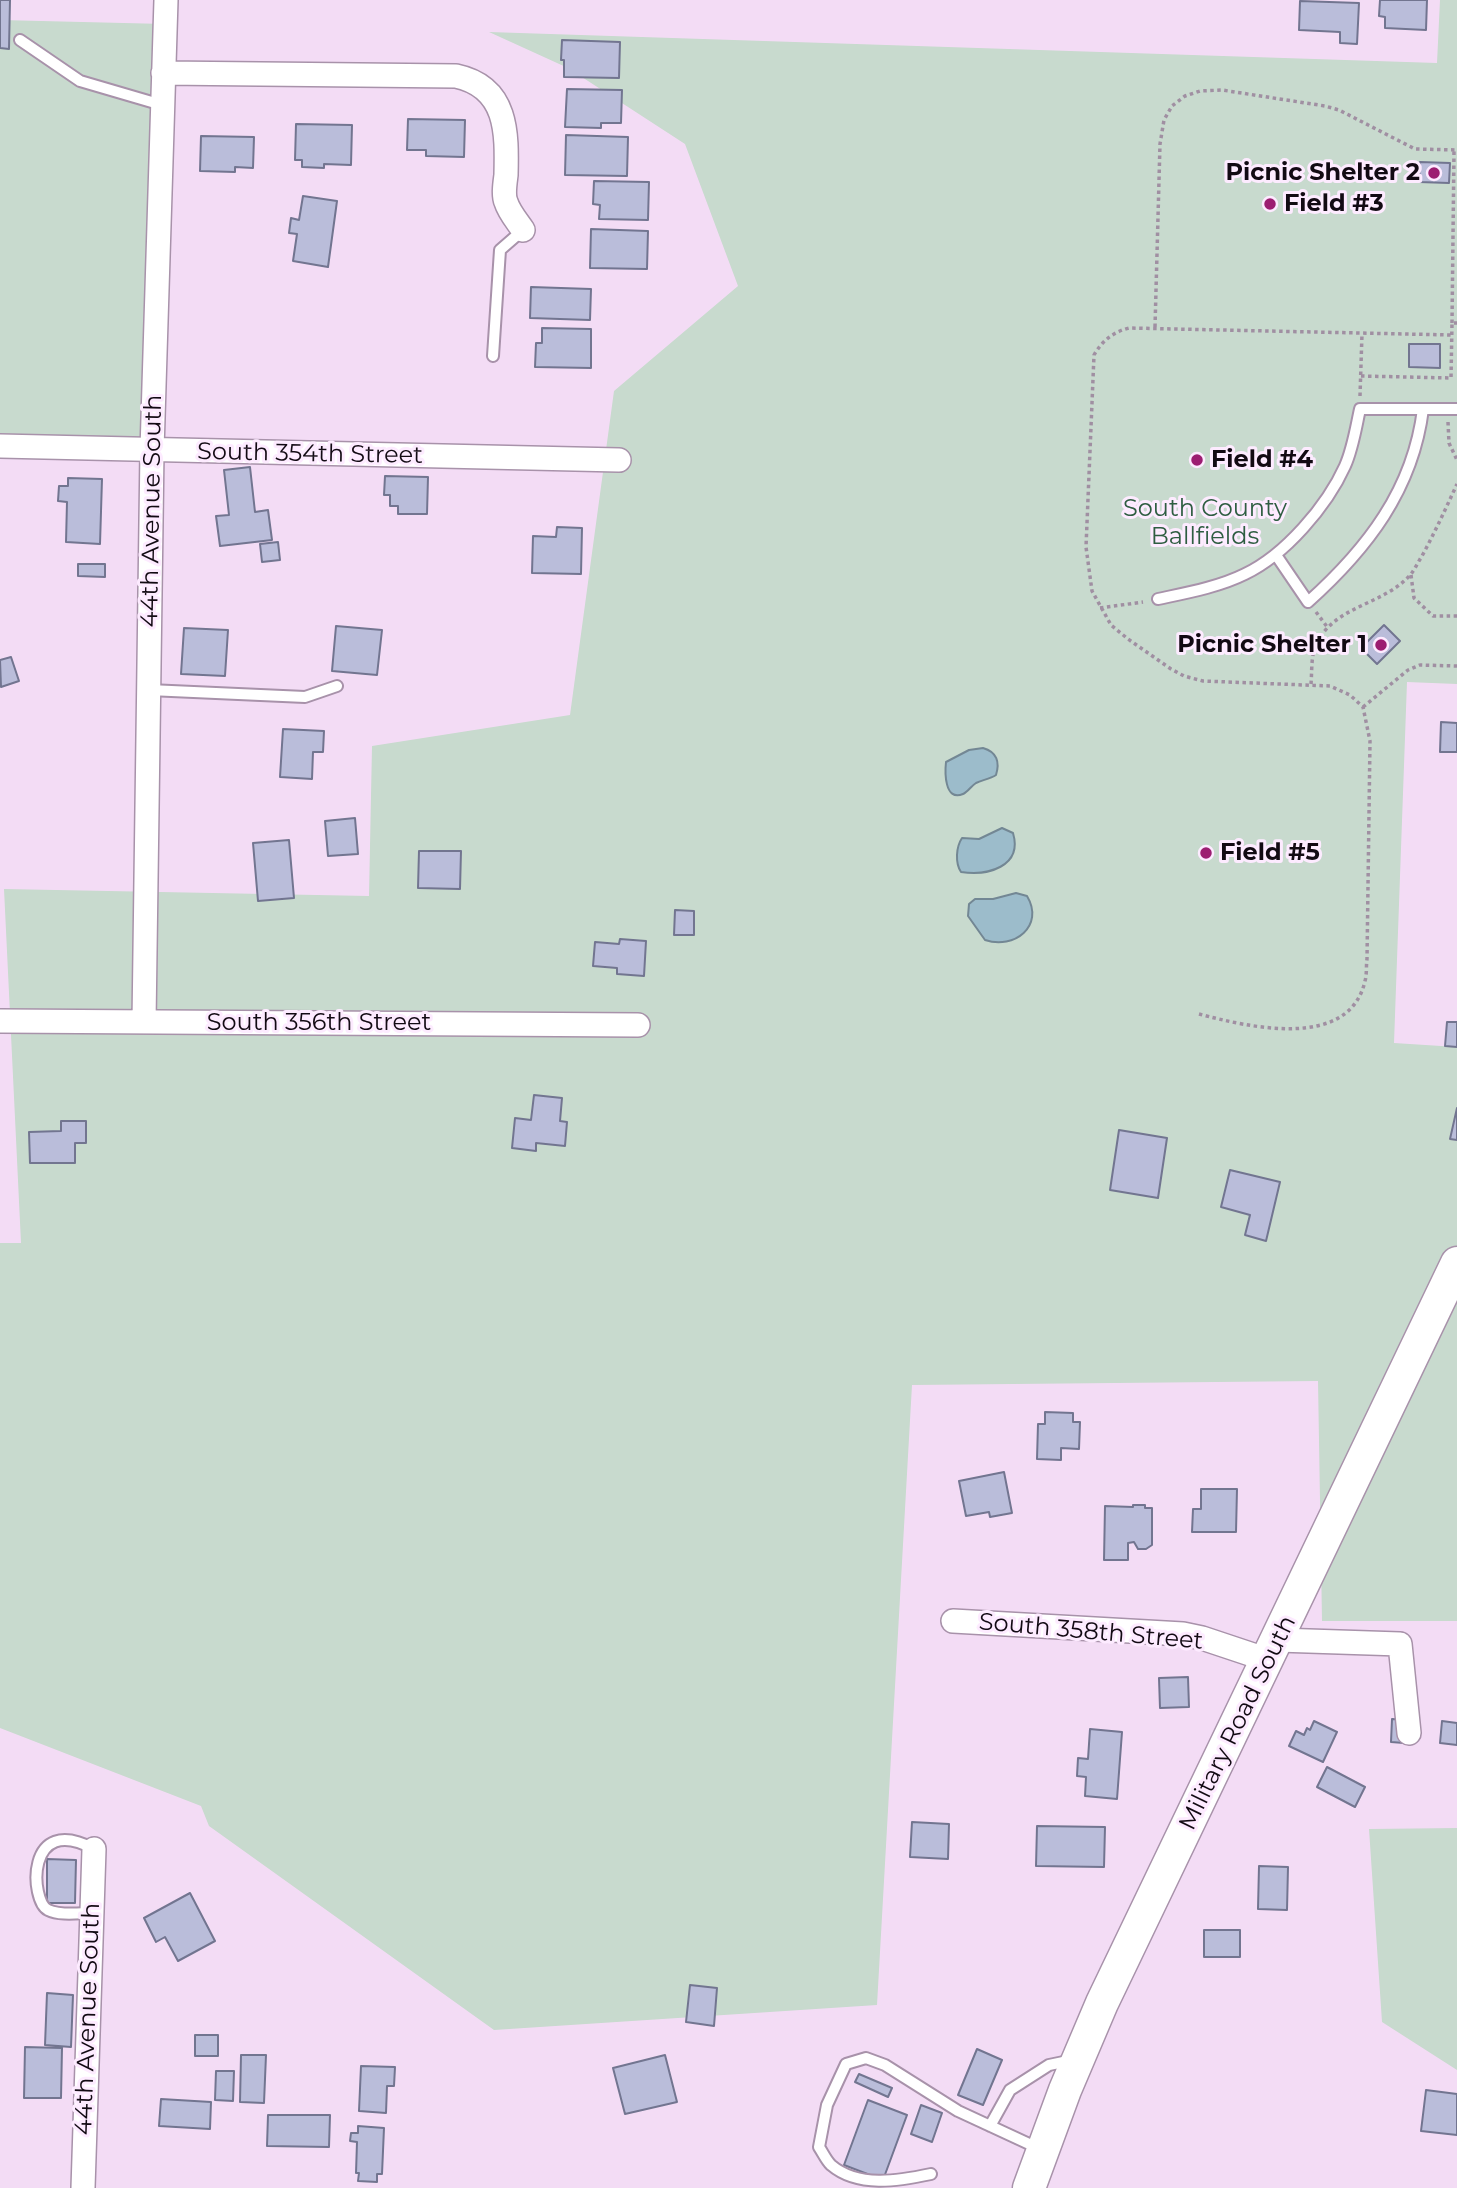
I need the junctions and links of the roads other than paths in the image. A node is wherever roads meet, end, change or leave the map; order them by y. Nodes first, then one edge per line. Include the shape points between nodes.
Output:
1 (166, 0) edge
2 (20, 40) dead end
3 (163, 74) junction
4 (162, 105) junction
5 (523, 230) joint
6 (493, 356) dead end
7 (1423, 409) junction
8 (1452, 409) edge
9 (0, 446) edge
10 (152, 450) junction
11 (619, 460) dead end
12 (1276, 555) junction
13 (1158, 599) road end
14 (338, 686) dead end
15 (149, 690) junction
16 (0, 1021) edge
17 (144, 1022) junction
18 (638, 1025) dead end
19 (1457, 1263) edge
20 (953, 1621) dead end
21 (1273, 1650) junction
22 (1409, 1733) dead end
23 (94, 1849) joint
24 (92, 1913) junction
25 (1078, 2060) junction
26 (990, 2126) junction
27 (1042, 2150) junction
28 (931, 2174) dead end
29 (83, 2188) edge
30 (1029, 2188) edge

1 - 3 street, 44th Avenue South
2 - 4 lane via 80,81
3 - 4 street, 44th Avenue South
3 - 5 street via 468,79 481,85 502,117 507,135 505,201
4 - 10 street, 44th Avenue South
5 - 6 lane via 500,250
7 - 8 lane
7 - 12 lane via 1360,409 1345,466 1312,516
7 - 12 lane via 1414,452 1397,492 1368,542 1342,571 1308,602
9 - 10 street, South 354th Street
10 - 11 street, South 354th Street
10 - 15 street, 44th Avenue South
12 - 13 lane via 1242,576
14 - 15 lane via 305,697
15 - 17 street, 44th Avenue South
16 - 17 street, South 356th Street
17 - 18 street, South 356th Street
19 - 21 main road, Military Road South
20 - 21 street, South 358th Street via 1183,1634
21 - 22 street, South 358th Street via 1400,1644
21 - 25 main road, Military Road South
23 - 24 street, 44th Avenue South
23 - 24 lane via 80,1842 50,1843 38,1861 37,1892 47,1910
24 - 29 street, 44th Avenue South
25 - 26 lane via 1049,2064 1010,2090
25 - 27 main road, Military Road South
26 - 27 lane
26 - 28 lane via 885,2065 866,2058 846,2064 827,2105 819,2147 831,2166 851,2179 882,2184
27 - 30 main road, Military Road South

